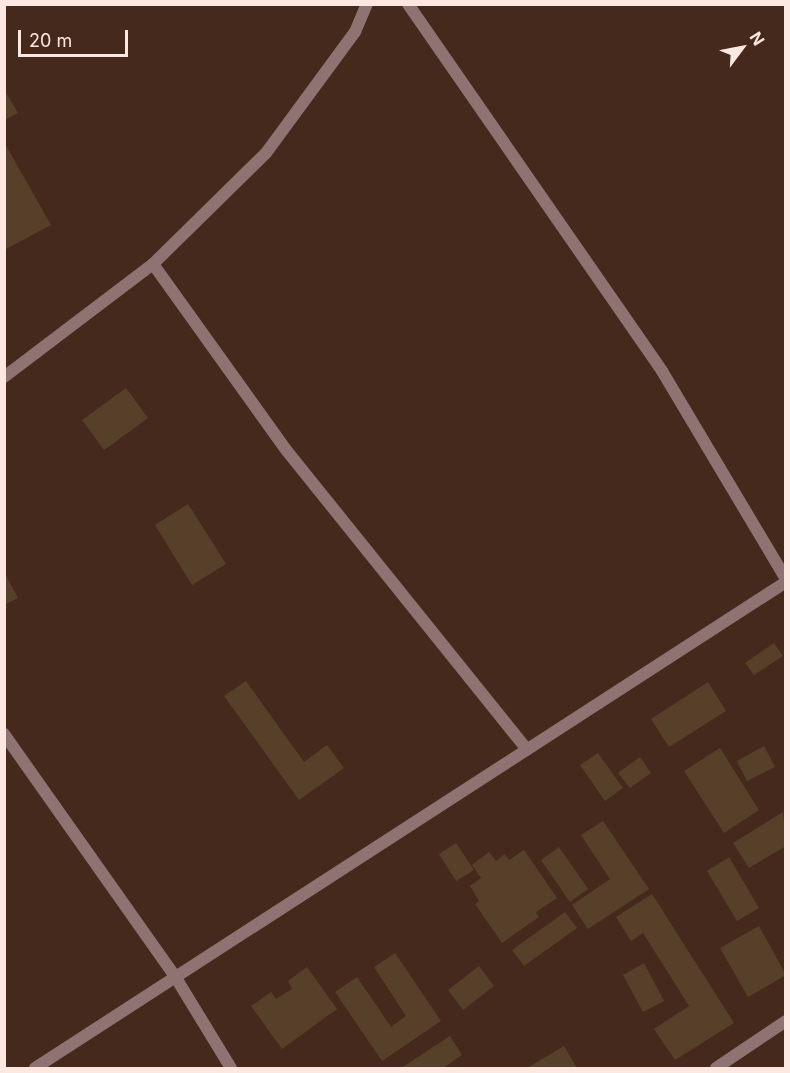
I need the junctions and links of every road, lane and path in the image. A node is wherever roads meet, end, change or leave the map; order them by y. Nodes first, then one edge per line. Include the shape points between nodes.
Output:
1 (367, 4) edge
2 (408, 4) edge
3 (153, 264) junction
4 (4, 376) edge
5 (786, 581) edge
6 (4, 734) edge
7 (527, 750) junction
8 (176, 978) junction
9 (786, 1021) edge
10 (35, 1068) edge
11 (231, 1068) edge
12 (716, 1068) edge

1 - 3 street via 355,32 266,153
2 - 5 street via 662,371
3 - 4 street
3 - 7 street via 287,451
5 - 7 street
6 - 8 street
7 - 8 street
8 - 10 street
8 - 11 street
9 - 12 street

